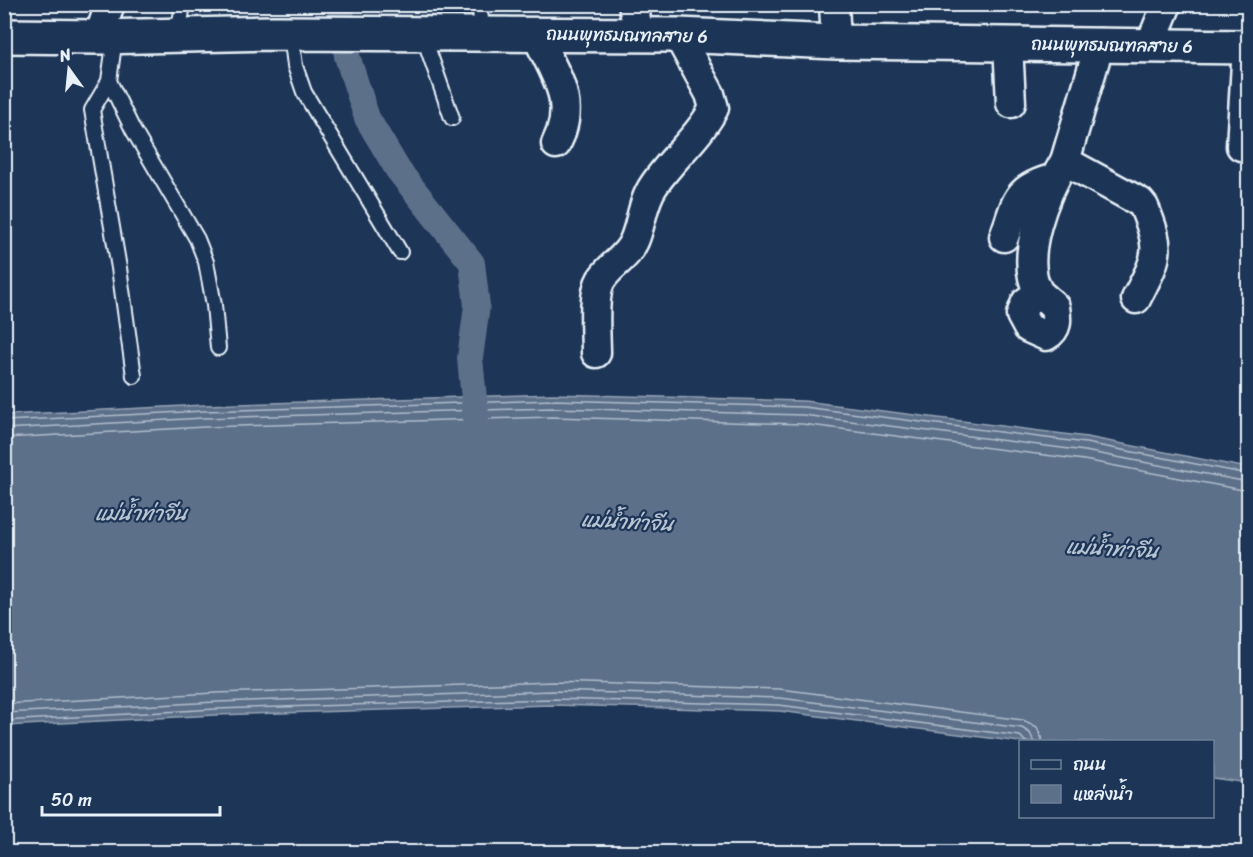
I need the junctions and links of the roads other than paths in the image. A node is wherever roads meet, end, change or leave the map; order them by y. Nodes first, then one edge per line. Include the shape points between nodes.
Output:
1 (110, 4) edge
2 (834, 4) edge
3 (1148, 4) edge
4 (1167, 4) edge
5 (481, 19) edge
6 (180, 20) edge
7 (636, 20) edge
8 (300, 34) junction
9 (422, 34) junction
10 (536, 34) junction
11 (678, 35) junction
12 (4, 36) edge
13 (107, 37) junction
14 (836, 42) junction
15 (1008, 44) junction
16 (1100, 44) junction
17 (1143, 45) junction
18 (1248, 47) edge
19 (109, 81) junction
20 (1011, 103) dead end
21 (452, 118) dead end
22 (556, 144) dead end
23 (1241, 146) dead end
24 (1060, 170) junction
25 (1004, 237) dead end
26 (400, 252) dead end
27 (1039, 293) dead end
28 (1137, 299) dead end
29 (218, 348) dead end
30 (596, 353) dead end
31 (134, 376) dead end

1 - 13 street
2 - 14 street
3 - 17 street
4 - 17 street
5 - 9 main road, ถนนพุทธมณฑลสาย 6
5 - 10 main road, ถนนพุทธมณฑลสาย 6
6 - 8 main road, ถนนพุทธมณฑลสาย 6
6 - 13 main road, ถนนพุทธมณฑลสาย 6
7 - 10 main road, ถนนพุทธมณฑลสาย 6
7 - 11 main road, ถนนพุทธมณฑลสาย 6
8 - 9 main road, ถนนพุทธมณฑลสาย 6
8 - 26 lane via 295,66 304,92
9 - 21 lane
10 - 22 street via 567,109 566,125
11 - 14 main road, ถนนพุทธมณฑลสาย 6
11 - 30 street via 714,108 653,186 635,241 601,280
12 - 13 main road, ถนนพุทธมณฑลสาย 6
13 - 19 lane
14 - 15 main road, ถนนพุทธมณฑลสาย 6
15 - 16 main road, ถนนพุทธมณฑลสาย 6
15 - 20 street
16 - 17 main road, ถนนพุทธมณฑลสาย 6
16 - 24 street
17 - 18 main road, ถนนพุทธมณฑลสาย 6
18 - 23 street
19 - 29 lane via 133,130 197,238 206,262
19 - 31 lane via 93,110
24 - 25 street via 1020,194
24 - 27 street via 1048,191 1030,255
24 - 28 street via 1144,207 1157,256

